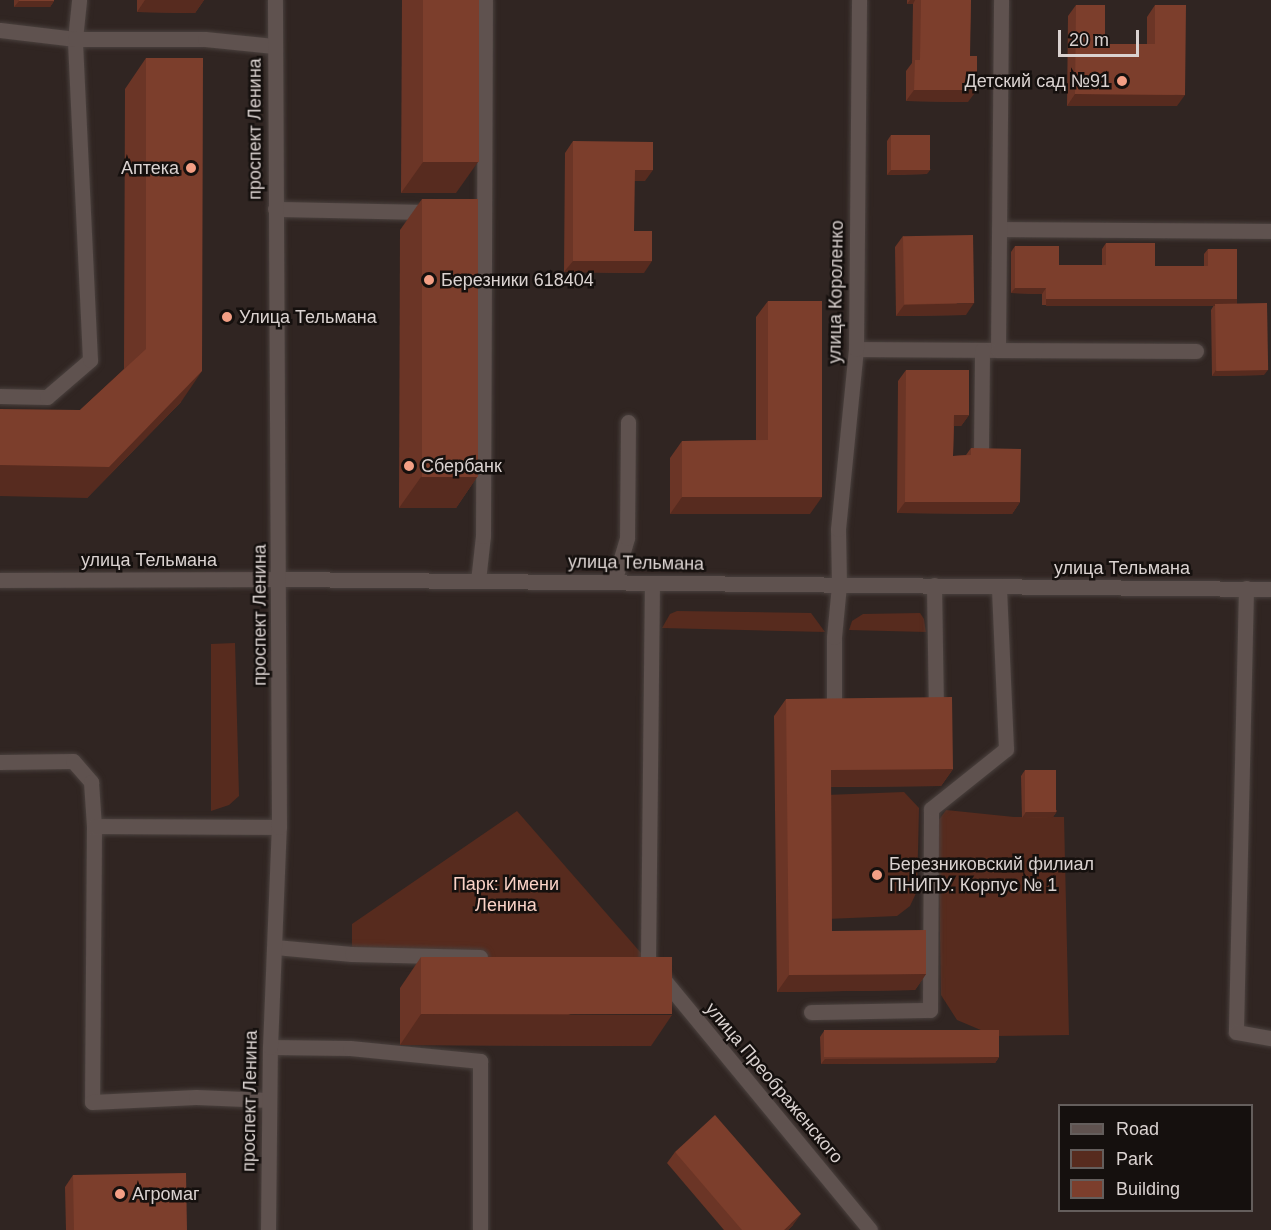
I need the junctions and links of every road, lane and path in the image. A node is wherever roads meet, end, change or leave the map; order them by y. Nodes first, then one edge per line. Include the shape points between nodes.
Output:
1 (79, 0) edge
2 (275, 0) edge
3 (485, 0) edge
4 (859, 0) edge
5 (1001, 0) edge
6 (0, 30) edge
7 (75, 39) junction
8 (274, 46) junction
9 (275, 209) junction
10 (452, 212) edge
11 (999, 229) junction
12 (1271, 231) edge
13 (856, 349) junction
14 (982, 350) junction
15 (998, 350) junction
16 (1196, 351) dead end
17 (0, 396) edge
18 (628, 422) dead end
19 (981, 450) edge
20 (280, 579) junction
21 (0, 580) edge
22 (478, 581) junction
23 (614, 582) junction
24 (652, 583) junction
25 (839, 585) junction
26 (934, 585) junction
27 (999, 586) junction
28 (1246, 588) junction
29 (1271, 589) edge
30 (936, 708) edge
31 (834, 715) edge
32 (0, 762) edge
33 (94, 826) junction
34 (279, 827) junction
35 (275, 947) junction
36 (494, 958) edge
37 (811, 1012) dead end
38 (1271, 1038) edge
39 (270, 1047) junction
40 (269, 1100) junction
41 (268, 1230) edge
42 (480, 1230) edge
43 (870, 1230) edge

1 - 7 street
2 - 8 street, проспект Ленина
3 - 22 street via 479,212 483,536
4 - 13 street, улица Короленко
5 - 11 street
6 - 7 street
7 - 8 street via 205,39
7 - 17 street via 90,360 47,397
8 - 9 street, проспект Ленина
9 - 10 street
9 - 20 street, проспект Ленина
11 - 12 street
11 - 15 street
13 - 14 street
13 - 25 street, улица Короленко via 838,529
14 - 15 street
14 - 19 street
15 - 16 street
18 - 23 street via 627,538
20 - 21 street, улица Тельмана
20 - 22 street, улица Тельмана
20 - 34 street, проспект Ленина
22 - 23 street, улица Тельмана
23 - 24 street, улица Тельмана
24 - 25 street, улица Тельмана
24 - 43 street, улица Преображенского via 642,961
25 - 26 street, улица Тельмана
25 - 31 street, улица Короленко
26 - 27 street, улица Тельмана
26 - 30 street
27 - 28 street, улица Тельмана
27 - 37 street via 1006,749 932,809 930,1010
28 - 29 street, улица Тельмана
28 - 38 street via 1236,1032
32 - 33 street via 73,761 91,782
33 - 34 street
33 - 40 street via 92,1102 196,1097
34 - 35 street, проспект Ленина
35 - 36 street via 352,954
35 - 39 street, проспект Ленина
39 - 40 street, проспект Ленина
39 - 42 street via 351,1048 480,1061
40 - 41 street, проспект Ленина

